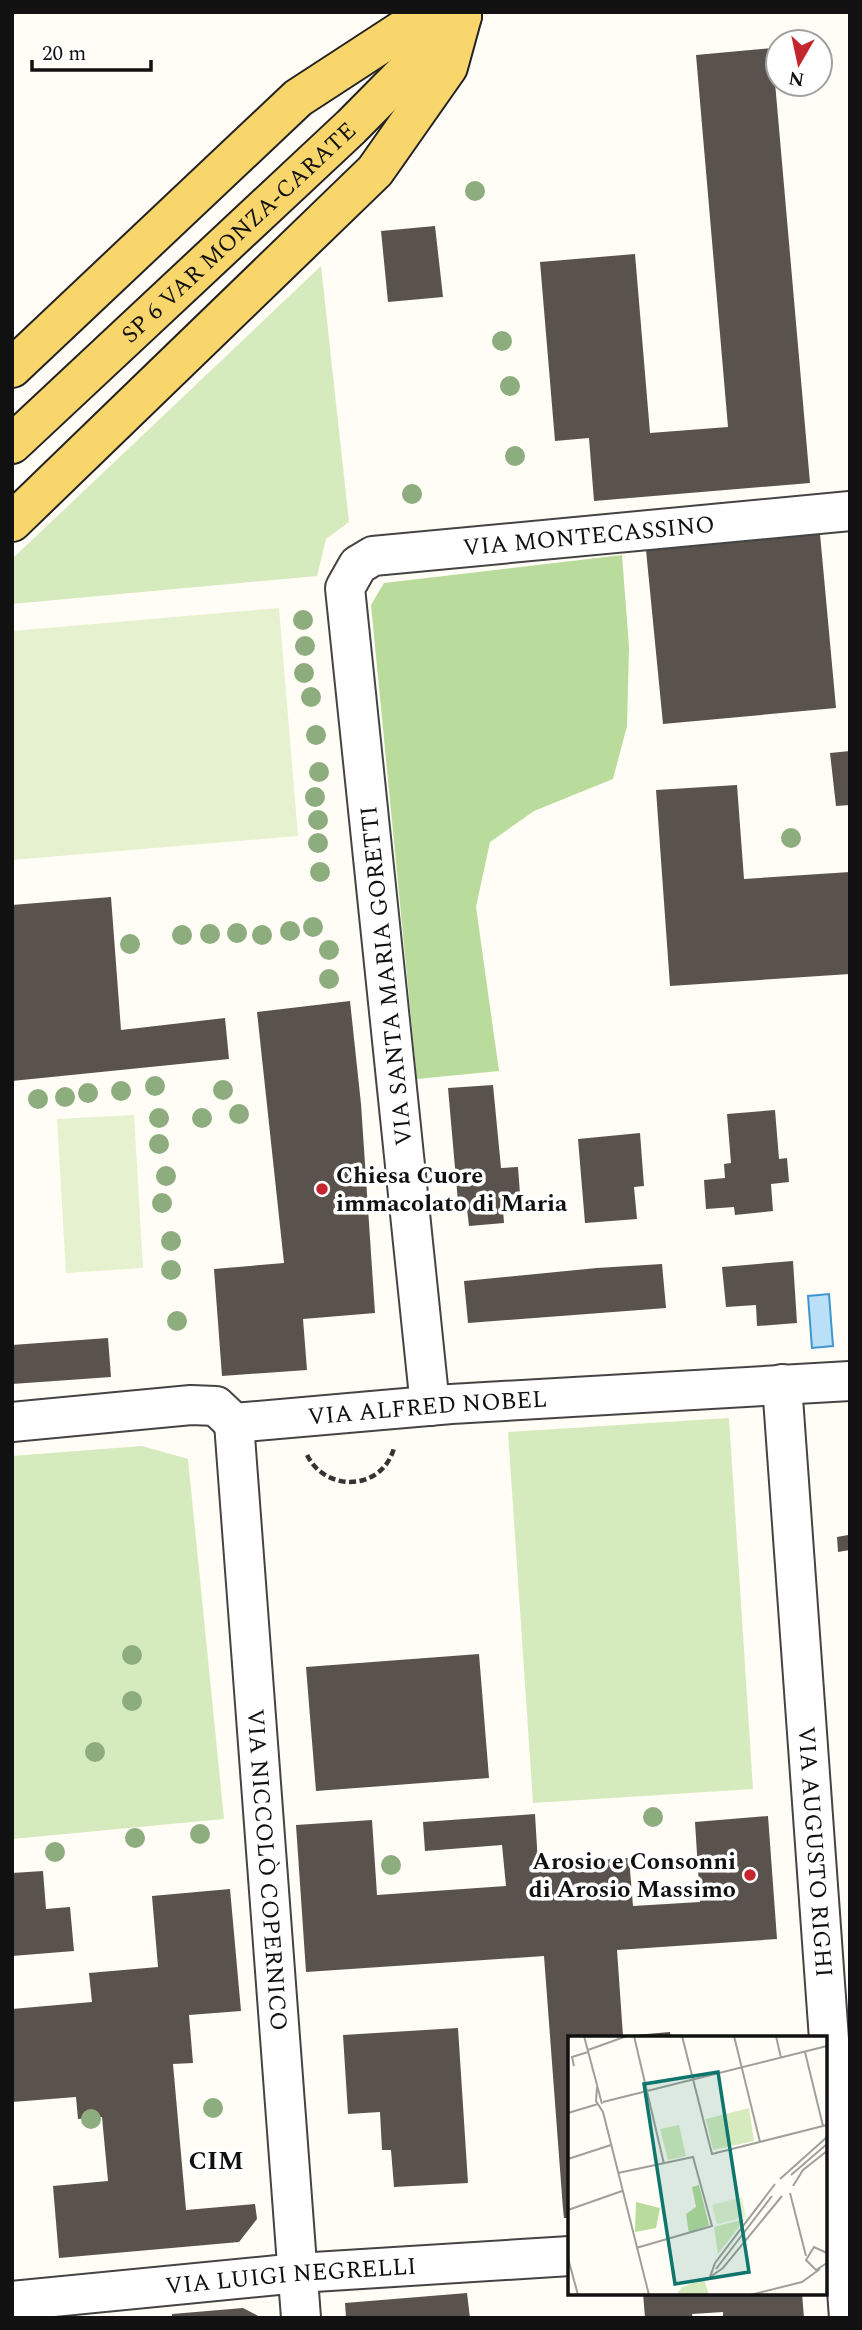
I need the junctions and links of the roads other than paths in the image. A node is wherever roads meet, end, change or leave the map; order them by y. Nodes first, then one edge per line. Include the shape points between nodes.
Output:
1 (461, 16) junction
2 (12, 368) edge
3 (12, 444) edge
4 (850, 511) edge
5 (12, 522) edge
6 (345, 588) joint
7 (850, 1381) edge
8 (782, 1384) junction
9 (430, 1406) junction
10 (12, 1422) edge
11 (234, 1423) junction
12 (826, 2036) edge
13 (827, 2048) edge
14 (840, 2240) edge
15 (568, 2256) edge
16 (298, 2273) junction
17 (12, 2301) edge
18 (301, 2318) edge
19 (849, 2318) edge

1 - 2 main road via 407,27 298,97
1 - 3 main road, SP 6 VAR MONZA-CARATE via 351,127
1 - 5 main road via 448,67 375,171
4 - 6 street, VIA MONTECASSINO via 373,556 358,565
6 - 9 street, VIA SANTA MARIA GORETTI
7 - 8 street, VIA ALFRED NOBEL
8 - 9 street, VIA ALFRED NOBEL
8 - 12 street, VIA AUGUSTO RIGHI
9 - 11 street, VIA ALFRED NOBEL
10 - 11 street via 191,1405 216,1406
11 - 16 street, VIA NICCOLÒ COPERNICO
13 - 14 street, VIA AUGUSTO RIGHI
14 - 19 street, VIA AUGUSTO RIGHI
15 - 16 street, VIA LUIGI NEGRELLI
16 - 17 street, VIA LUIGI NEGRELLI
16 - 18 street, VIA NICCOLÒ COPERNICO

